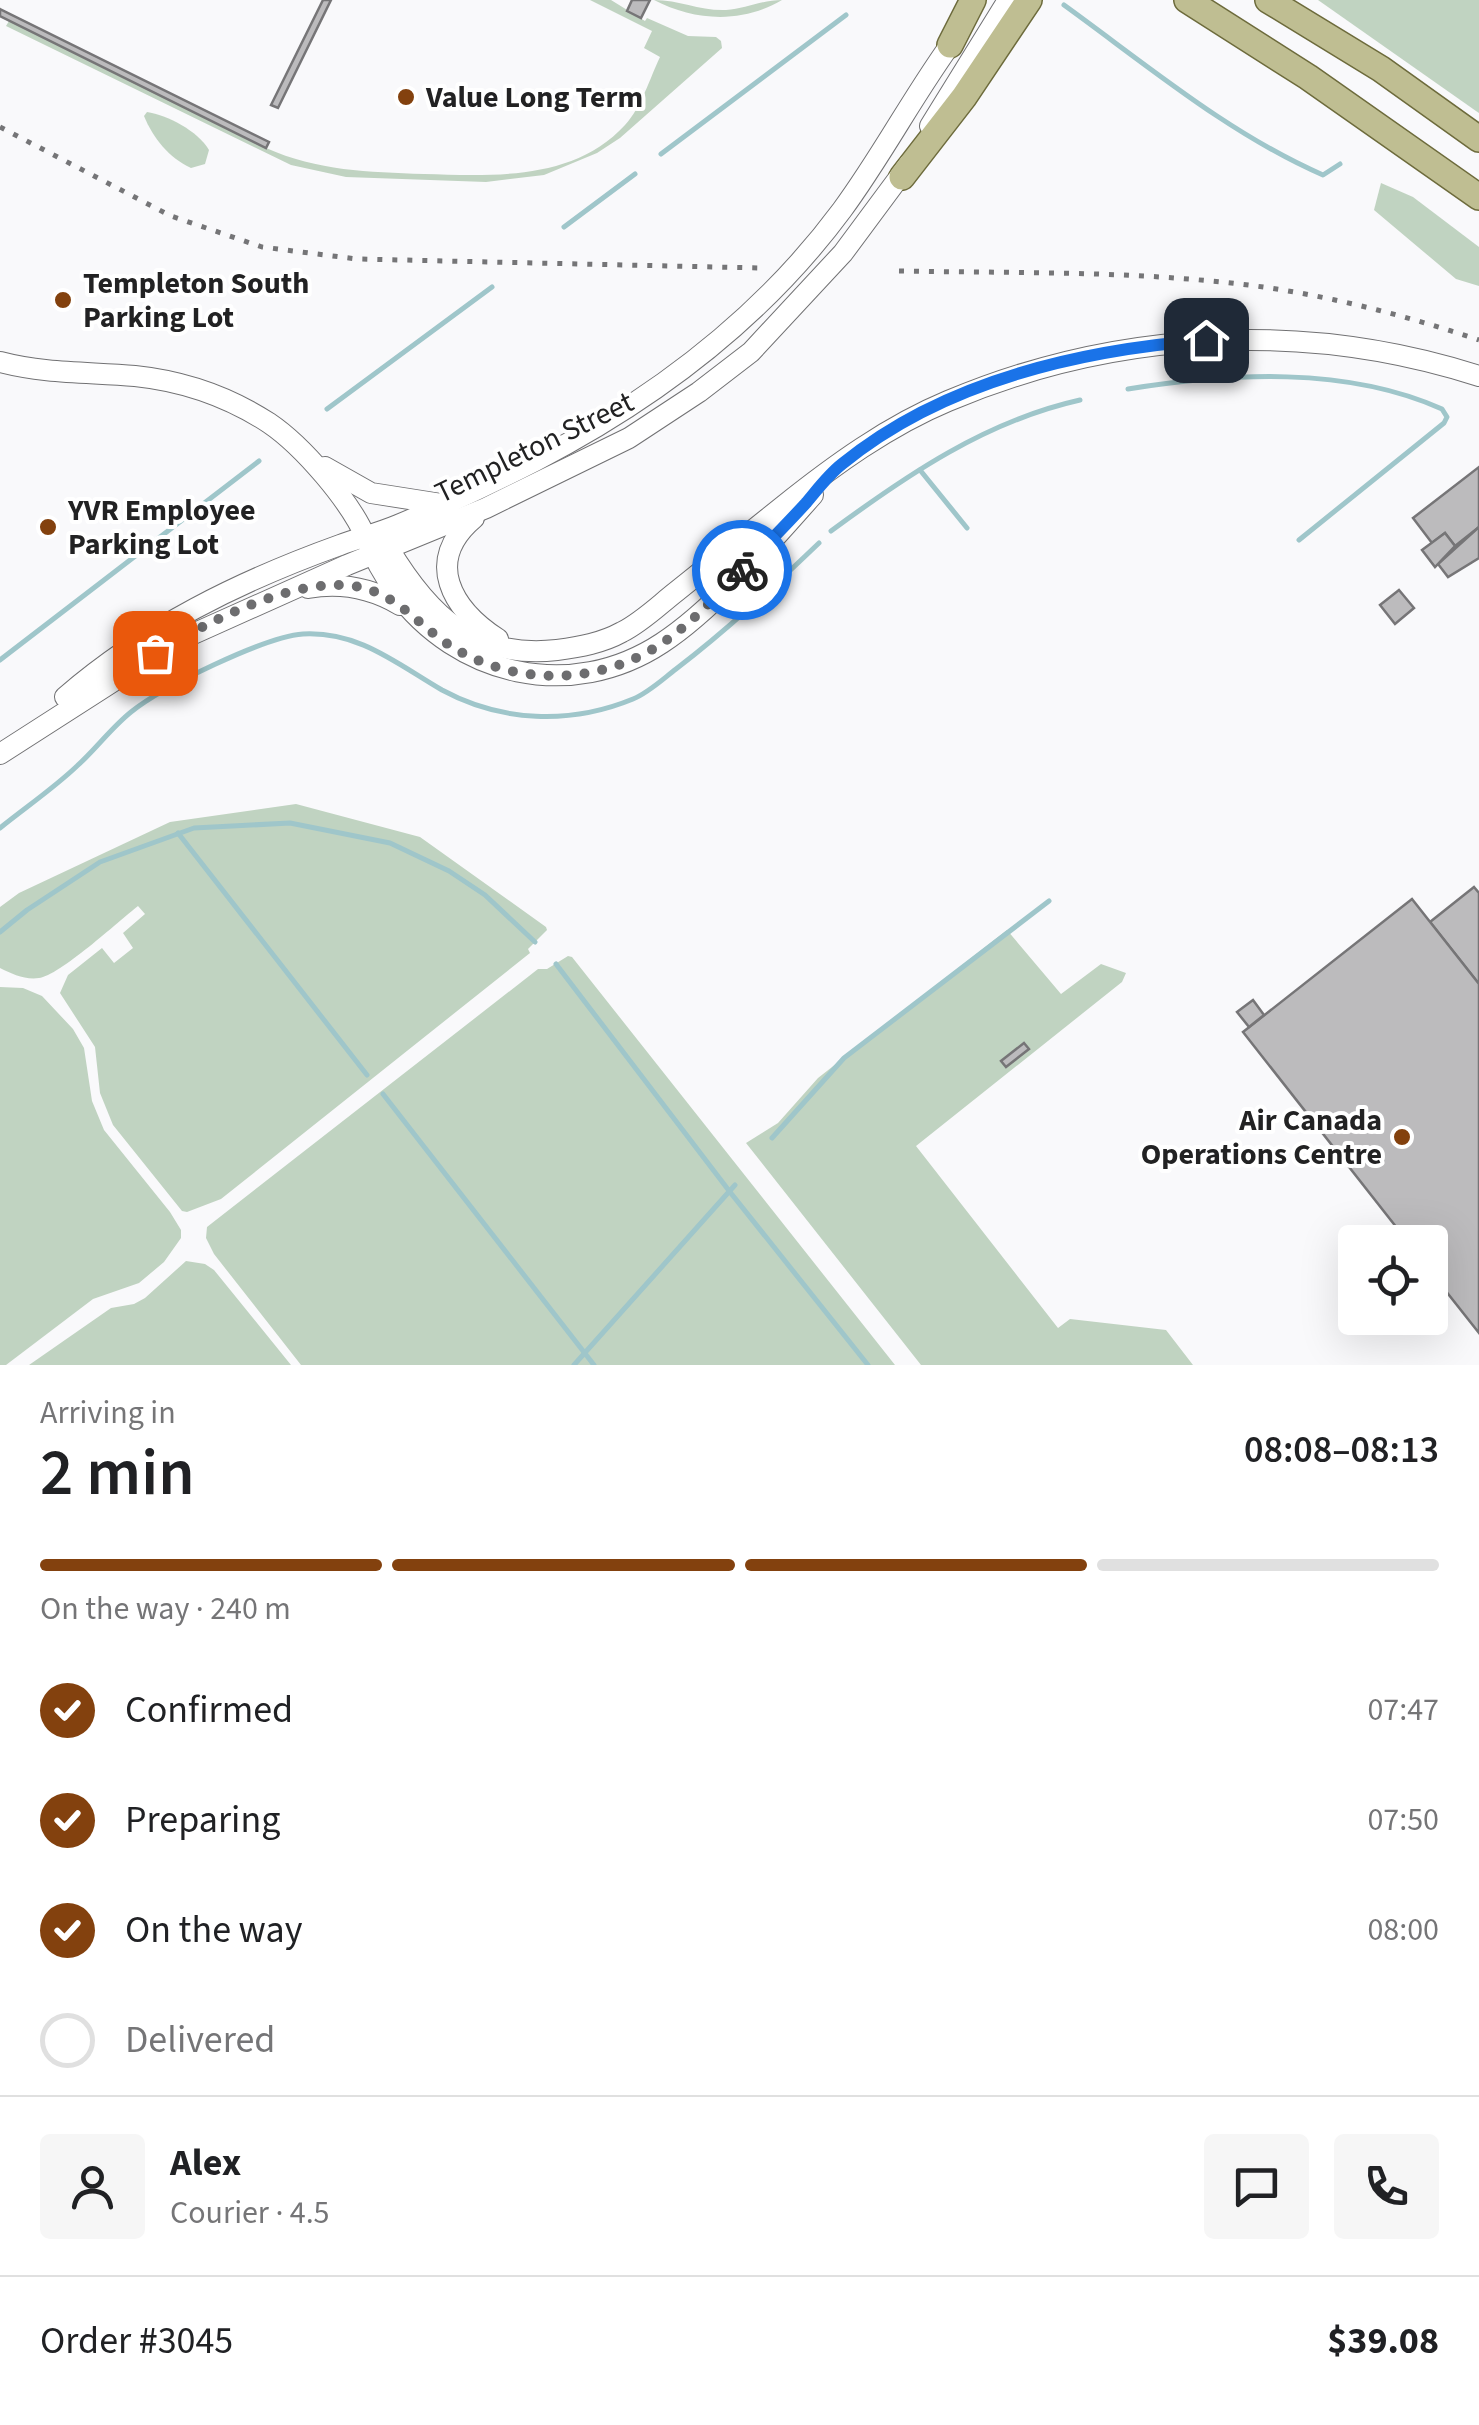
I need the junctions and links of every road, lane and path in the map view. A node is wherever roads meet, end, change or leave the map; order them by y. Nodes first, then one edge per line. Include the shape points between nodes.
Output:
1 (973, 0) edge
2 (984, 0) edge
3 (1008, 0) edge
4 (1029, 0) edge
5 (1171, 0) edge
6 (1187, 0) edge
7 (1268, 0) edge
8 (1292, 0) edge
9 (1334, 38) junction
10 (950, 45) junction
11 (1308, 77) junction
12 (1479, 139) edge
13 (902, 177) junction
14 (1479, 197) edge
15 (0, 362) edge
16 (1479, 376) edge
17 (299, 447) junction
18 (837, 467) junction
19 (441, 504) junction
20 (486, 508) junction
21 (375, 547) junction
22 (263, 601) junction
23 (411, 612) junction
24 (542, 651) junction
25 (0, 754) edge

1 - 10 main road
2 - 10 street, Templeton Street
3 - 13 street, Templeton Street
4 - 13 main road
5 - 11 main road
6 - 11 main road
7 - 9 main road
8 - 9 main road
9 - 12 main road
10 - 19 street, Templeton Street via 840,213 746,316 627,408
11 - 14 main road
13 - 20 street, Templeton Street via 843,254 751,352 629,438
15 - 17 street via 180,383 249,410
16 - 18 street via 1391,354 1294,341 1139,347 1040,368 948,401
17 - 19 street via 358,488
17 - 21 street
18 - 23 street via 696,616 664,642 614,666 564,676 514,672 458,650
18 - 24 street via 634,625 588,645
19 - 21 street, Templeton Street
20 - 21 street, Templeton Street
20 - 24 street via 452,545 454,598 497,638
21 - 22 street, Templeton Street
21 - 23 street
21 - 24 street via 448,623 496,648
21 - 25 street, Templeton Street via 225,592 131,644
22 - 23 street via 310,588 353,586
22 - 25 street, Templeton Street via 161,650

